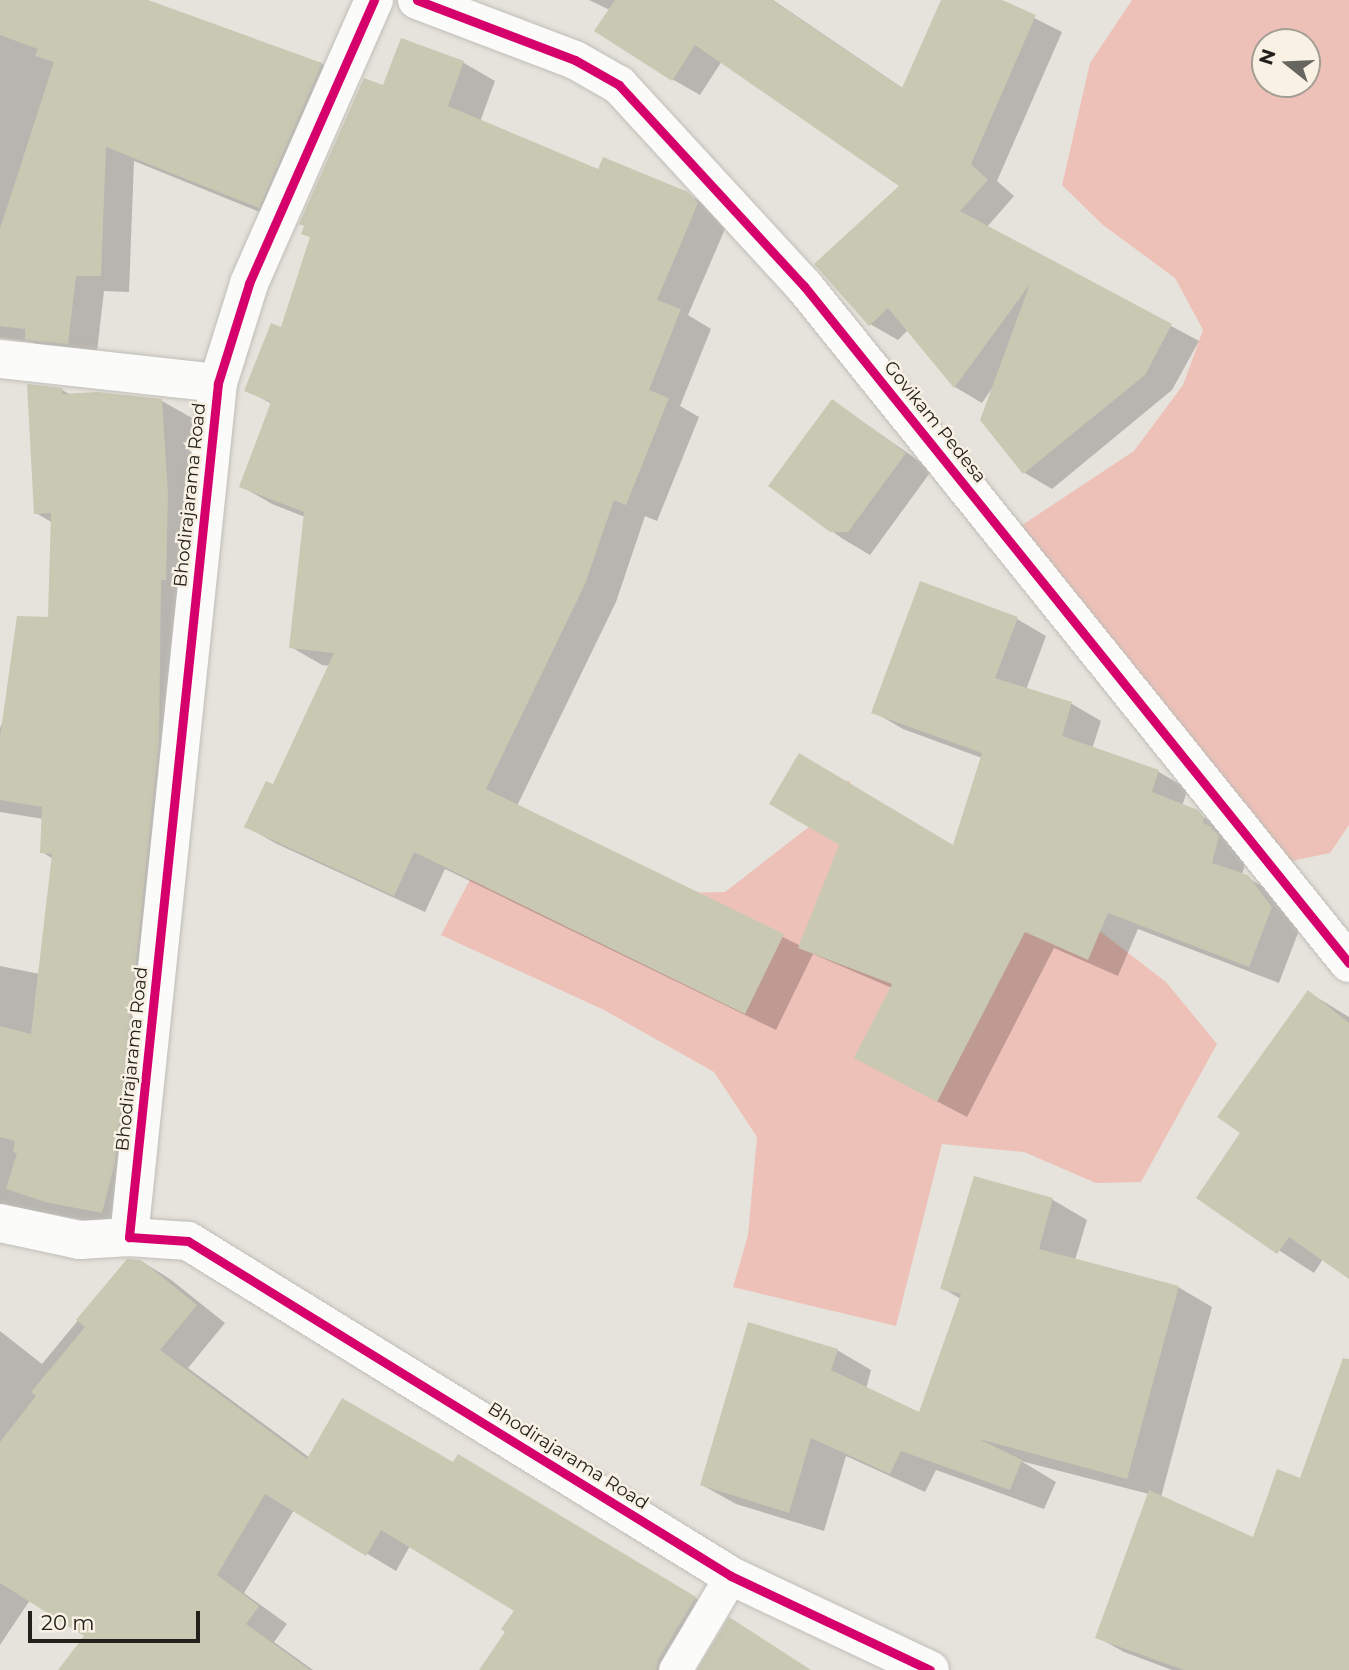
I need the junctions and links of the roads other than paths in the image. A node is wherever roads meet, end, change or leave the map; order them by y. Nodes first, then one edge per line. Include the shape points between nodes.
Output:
1 (374, 0) edge
2 (417, 0) edge
3 (0, 359) edge
4 (218, 383) junction
5 (1349, 962) edge
6 (0, 1223) edge
7 (129, 1237) junction
8 (731, 1576) junction
9 (675, 1670) edge
10 (930, 1670) edge

1 - 4 street, Bhodirajarama Road via 249,284
2 - 5 street, Govikam Pedesa via 575,60 619,85 804,286
3 - 4 street
4 - 7 street, Bhodirajarama Road
6 - 7 street via 80,1241
7 - 8 street, Bhodirajarama Road via 188,1241
8 - 9 lane
8 - 10 street, Bhodirajarama Road

